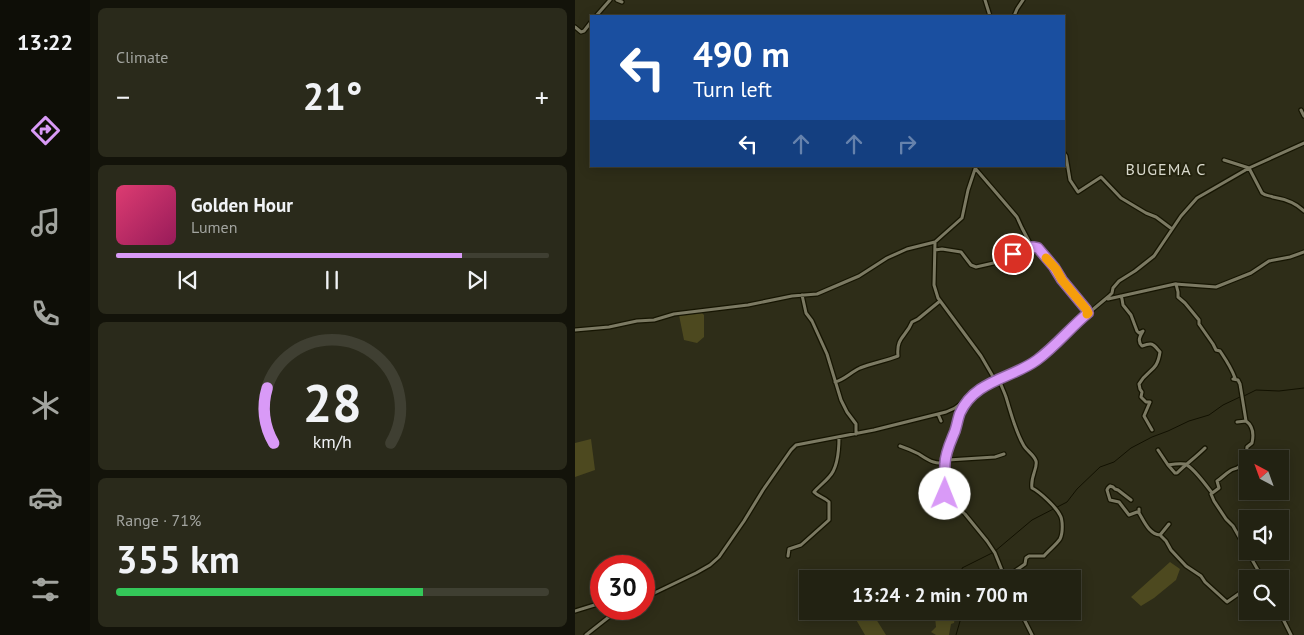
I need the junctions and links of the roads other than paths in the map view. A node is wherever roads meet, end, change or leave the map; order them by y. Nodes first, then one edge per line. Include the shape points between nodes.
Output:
1 (610, 0) edge
2 (985, 0) edge
3 (1023, 0) edge
4 (597, 15) edge
5 (991, 15) edge
6 (1014, 15) edge
7 (590, 23) edge
8 (575, 27) edge
9 (1301, 110) dead end
10 (1304, 116) edge
11 (1304, 143) edge
12 (1065, 154) edge
13 (1224, 160) dead end
14 (975, 167) edge
15 (1249, 168) junction
16 (1304, 211) edge
17 (1172, 229) junction
18 (935, 242) junction
19 (1032, 247) junction
20 (935, 250) junction
21 (1304, 252) edge
22 (1177, 284) junction
23 (802, 295) junction
24 (1121, 296) junction
25 (1105, 300) junction
26 (940, 301) junction
27 (1088, 313) junction
28 (575, 330) edge
29 (997, 380) junction
30 (835, 382) junction
31 (969, 398) junction
32 (938, 414) junction
33 (941, 421) dead end
34 (1246, 421) junction
35 (1237, 422) dead end
36 (1153, 430) dead end
37 (856, 434) junction
38 (839, 437) junction
39 (900, 446) dead end
40 (1205, 448) dead end
41 (1158, 450) dead end
42 (1004, 454) dead end
43 (945, 462) junction
44 (1168, 464) junction
45 (1185, 464) junction
46 (1212, 493) junction
47 (1131, 500) dead end
48 (1168, 525) dead end
49 (1160, 535) junction
50 (788, 556) dead end
51 (1002, 570) edge
52 (1016, 570) edge
53 (1258, 570) edge
54 (655, 593) edge
55 (1239, 594) edge
56 (590, 606) edge
57 (575, 611) edge
58 (605, 620) edge
59 (1024, 620) edge
60 (1284, 620) edge
61 (586, 635) edge
62 (1032, 635) edge
63 (1291, 635) edge

1 - 4 street
2 - 5 street
3 - 6 street
7 - 8 street via 581,32
9 - 10 street
11 - 15 street
12 - 17 street via 1070,180 1079,192 1101,177 1121,198
13 - 15 street
14 - 18 street via 962,218
14 - 19 street via 1017,217
15 - 16 street via 1263,194 1294,204
15 - 17 street via 1197,198
17 - 25 street via 1154,256 1119,281
18 - 20 street
18 - 23 street via 907,249 859,276 817,294
19 - 20 street via 998,262 976,267 961,252
19 - 27 street via 1038,248
20 - 26 street via 934,285
21 - 22 street via 1269,261 1251,273 1216,287
22 - 24 street
22 - 34 street via 1178,298 1199,320 1216,350 1231,367 1233,379 1238,380
23 - 28 street
23 - 30 street via 806,314 823,344
24 - 25 street
24 - 36 street via 1137,331 1143,331 1140,344 1155,345 1160,352 1158,364 1143,376 1139,384 1141,397 1150,402 1143,416
25 - 27 street
26 - 29 street
26 - 30 street via 912,322 898,345 898,356 867,365
27 - 29 street via 1039,358
29 - 31 street
29 - 52 street via 1024,446 1035,460 1032,488 1062,518 1059,540 1044,556 1029,556
30 - 37 street via 847,412 856,424
31 - 32 street
31 - 43 street via 959,415
32 - 33 street
32 - 37 street
34 - 35 street
34 - 46 street via 1253,435 1252,443 1247,447 1247,457 1238,468 1217,480 1219,488
37 - 38 street
38 - 50 street via 834,471 814,492 829,502 829,520 801,544 789,549
38 - 54 street via 796,445 724,551 710,565
39 - 43 street via 929,461
40 - 45 street
41 - 44 street
42 - 43 street
43 - 51 street via 945,494 994,551
44 - 45 street
44 - 45 street via 1175,473
45 - 46 street
46 - 53 street
47 - 49 street via 1113,487 1107,490 1110,500 1119,502 1129,515 1139,511 1151,531
48 - 49 street
49 - 55 street via 1186,566 1227,602
56 - 57 street
58 - 61 street
59 - 62 street
60 - 63 street

